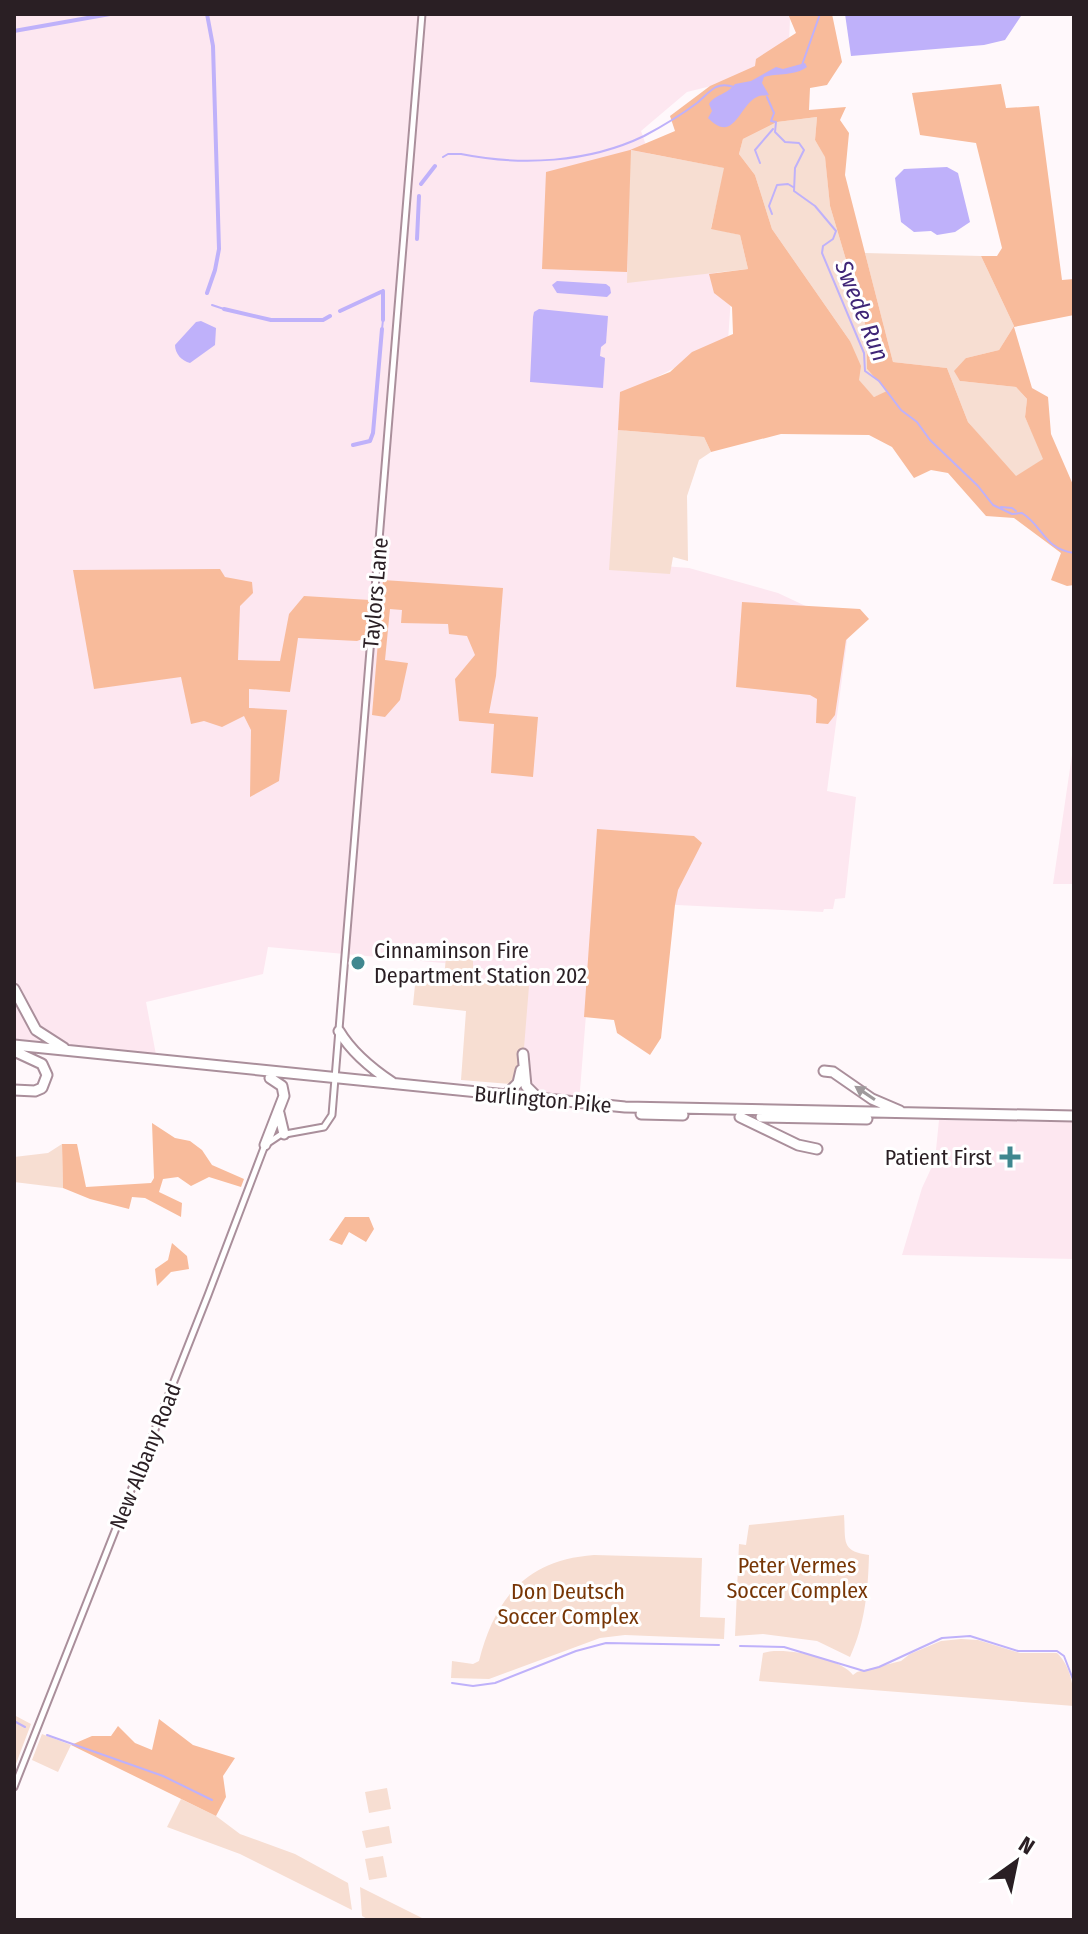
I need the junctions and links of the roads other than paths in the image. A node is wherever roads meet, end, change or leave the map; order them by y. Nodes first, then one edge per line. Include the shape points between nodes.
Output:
1 (422, 14) edge
2 (14, 989) edge
3 (339, 1031) junction
4 (14, 1049) edge
5 (338, 1050) junction
6 (70, 1051) junction
7 (356, 1053) junction
8 (824, 1071) dead end
9 (270, 1078) junction
10 (335, 1081) junction
11 (396, 1085) junction
12 (14, 1090) edge
13 (506, 1095) junction
14 (544, 1100) junction
15 (279, 1110) junction
16 (907, 1113) junction
17 (740, 1117) junction
18 (1074, 1119) edge
19 (284, 1134) junction
20 (265, 1145) junction
21 (817, 1149) dead end
22 (14, 1787) edge

1 - 3 street, Taylors Lane
2 - 6 highway via 36,1030
3 - 5 street, Taylors Lane
3 - 7 highway
4 - 6 highway, Burlington Pike
4 - 9 highway, Burlington Pike
4 - 12 highway via 42,1064 47,1075 42,1088
5 - 7 highway
5 - 10 street, Taylors Lane
6 - 10 highway, Burlington Pike
7 - 11 highway
16 -> 8 highway
9 - 10 highway, Burlington Pike
9 - 15 highway via 284,1091
10 - 11 highway, Burlington Pike
10 - 17 highway, Burlington Pike via 618,1113
10 - 19 street, Taylors Lane via 330,1122 317,1131
11 - 13 highway, Burlington Pike
13 - 14 highway, Burlington Pike
13 - 14 highway via 519,1081 523,1054 526,1086
14 - 16 highway, Burlington Pike
15 - 19 highway
15 - 20 highway
16 - 18 highway, Burlington Pike
17 - 18 highway, Burlington Pike
17 - 21 highway
19 - 20 street
20 - 22 street, New Albany Road

